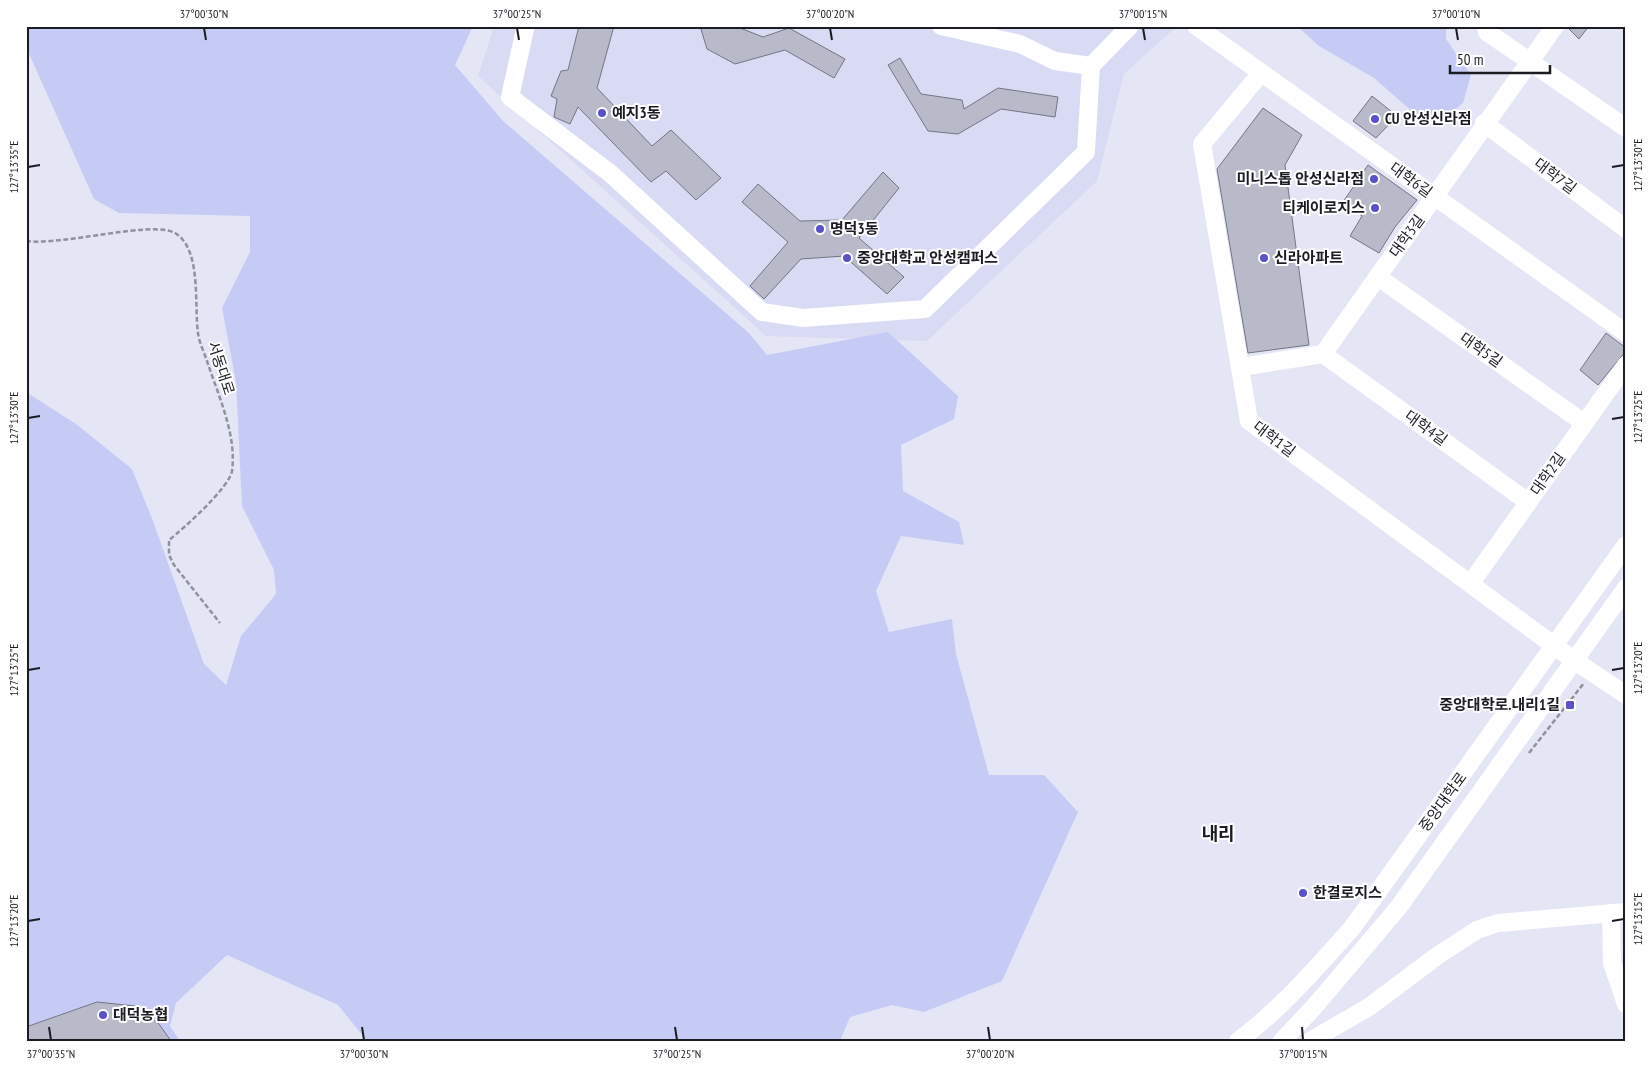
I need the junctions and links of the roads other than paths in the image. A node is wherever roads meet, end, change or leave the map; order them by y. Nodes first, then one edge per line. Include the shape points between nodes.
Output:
1 (941, 26) edge
2 (1130, 26) edge
3 (1196, 26) edge
4 (1486, 26) edge
5 (1555, 26) edge
6 (525, 29) dead end
7 (1528, 61) junction
8 (1090, 66) junction
9 (1261, 73) junction
10 (1484, 123) junction
11 (1626, 128) edge
12 (1435, 197) junction
13 (1626, 229) edge
14 (1378, 277) junction
15 (1626, 333) edge
16 (1323, 354) junction
17 (1626, 365) edge
18 (1241, 367) junction
19 (1584, 423) junction
20 (1528, 502) junction
21 (1626, 545) edge
22 (1470, 584) junction
23 (1626, 588) edge
24 (1555, 646) junction
25 (1575, 661) junction
26 (1626, 695) edge
27 (1618, 913) edge
28 (1626, 1004) edge
29 (1312, 1040) edge
30 (1238, 1041) edge
31 (1282, 1041) edge

1 - 8 street via 1020,44 1055,61
2 - 8 street
3 - 9 street, 대학6길
4 - 7 street via 1487,32
5 - 7 street, 대학3길
6 - 8 street via 510,97 611,174 762,312 803,318 925,309 1086,152
7 - 10 street, 대학3길
7 - 11 street
9 - 12 street, 대학6길
9 - 18 street, 대학1길 via 1202,144
10 - 12 street, 대학3길
10 - 13 street, 대학7길
12 - 14 street, 대학3길
12 - 15 street, 대학6길
14 - 16 street, 대학3길
14 - 19 street, 대학5길
16 - 18 street
16 - 20 street, 대학4길
17 - 19 street, 대학2길
18 - 22 street, 대학1길 via 1249,421
19 - 20 street, 대학2길
20 - 22 street, 대학2길
21 - 24 street, 중앙대학로
22 - 24 street, 대학1길
23 - 25 street, 중앙대학로
24 - 25 street, 대학1길
24 - 30 street, 중앙대학로 via 1352,928 1261,1024
25 - 26 street, 대학1길
25 - 31 street, 중앙대학로 via 1398,908
27 - 28 street via 1612,963
27 - 29 street via 1498,923 1477,930 1369,1007

